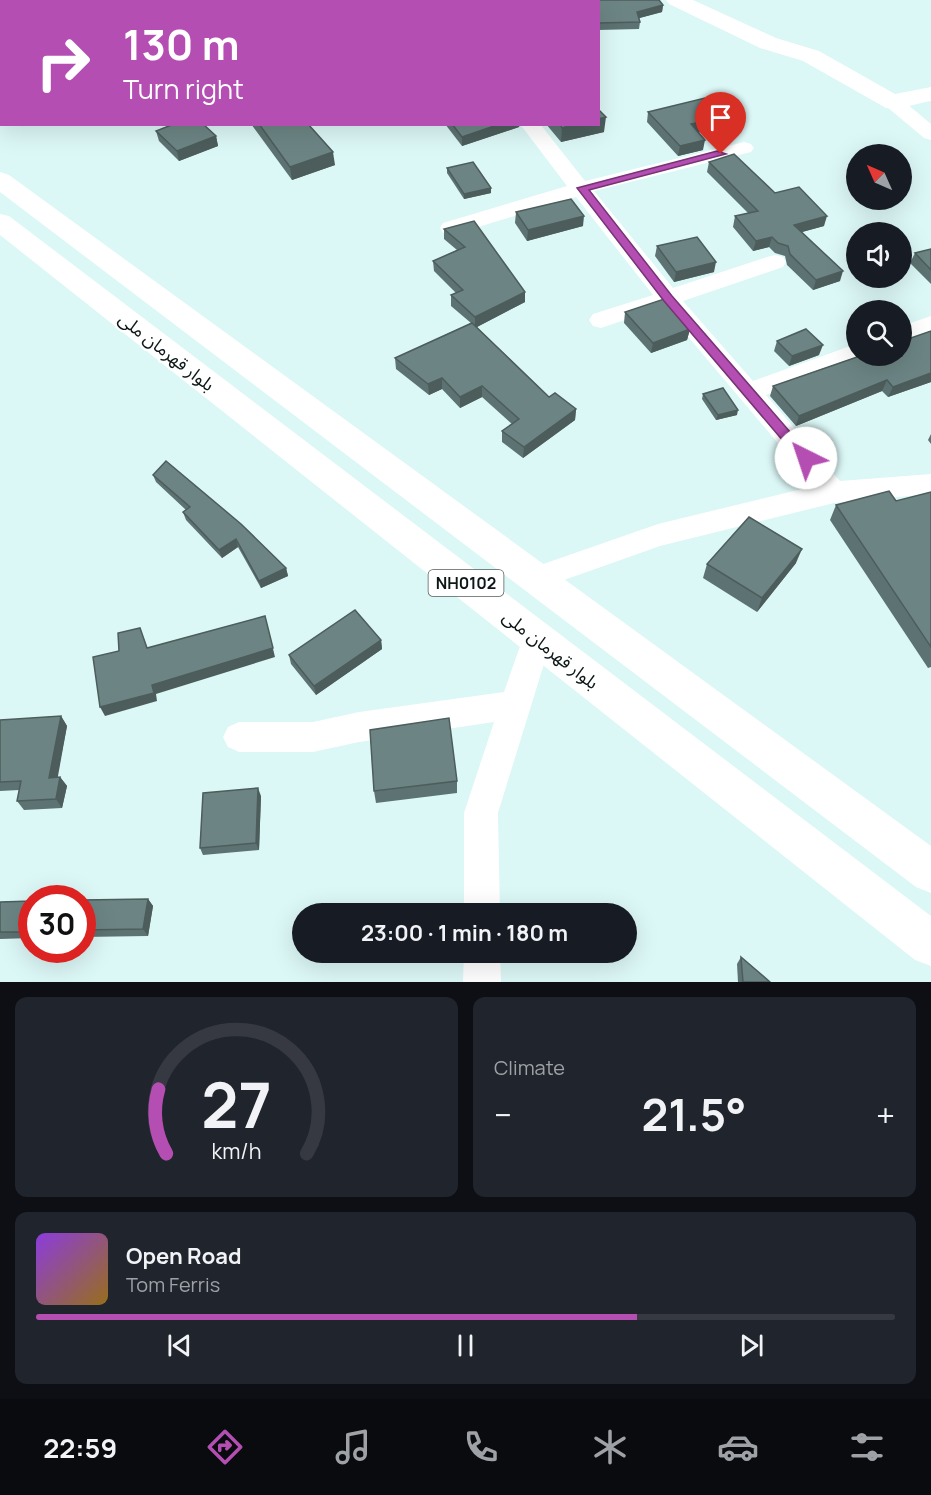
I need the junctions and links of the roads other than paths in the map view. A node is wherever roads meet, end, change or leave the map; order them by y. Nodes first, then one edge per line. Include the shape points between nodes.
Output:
1 (676, 0) edge
2 (931, 94) edge
3 (894, 103) junction
4 (531, 126) edge
5 (931, 134) edge
6 (744, 148) dead end
7 (0, 180) edge
8 (582, 188) junction
9 (0, 222) edge
10 (451, 228) edge
11 (775, 262) dead end
12 (668, 298) junction
13 (600, 320) dead end
14 (931, 324) edge
15 (912, 331) edge
16 (846, 356) edge
17 (748, 392) junction
18 (931, 484) edge
19 (834, 492) junction
20 (536, 578) junction
21 (537, 638) junction
22 (515, 705) junction
23 (239, 737) dead end
24 (931, 872) edge
25 (482, 903) edge
26 (931, 944) edge
27 (482, 963) edge
28 (482, 982) edge

1 - 3 main road via 759,39 811,56
2 - 3 main road
3 - 5 street
4 - 8 street
6 - 8 street
7 - 20 main road, بلوار قهرمان ملی / NH0102
8 - 10 street
8 - 12 street
9 - 21 main road, بلوار قهرمان ملی / NH0102
11 - 12 street
12 - 13 street
12 - 17 street
14 - 15 street
16 - 17 street
17 - 19 street
18 - 19 street
19 - 20 street via 658,535
20 - 24 main road, بلوار قهرمان ملی / NH0102
21 - 22 street
21 - 26 main road, بلوار قهرمان ملی / NH0102
22 - 23 street via 313,737
22 - 25 street via 481,813
27 - 28 street

